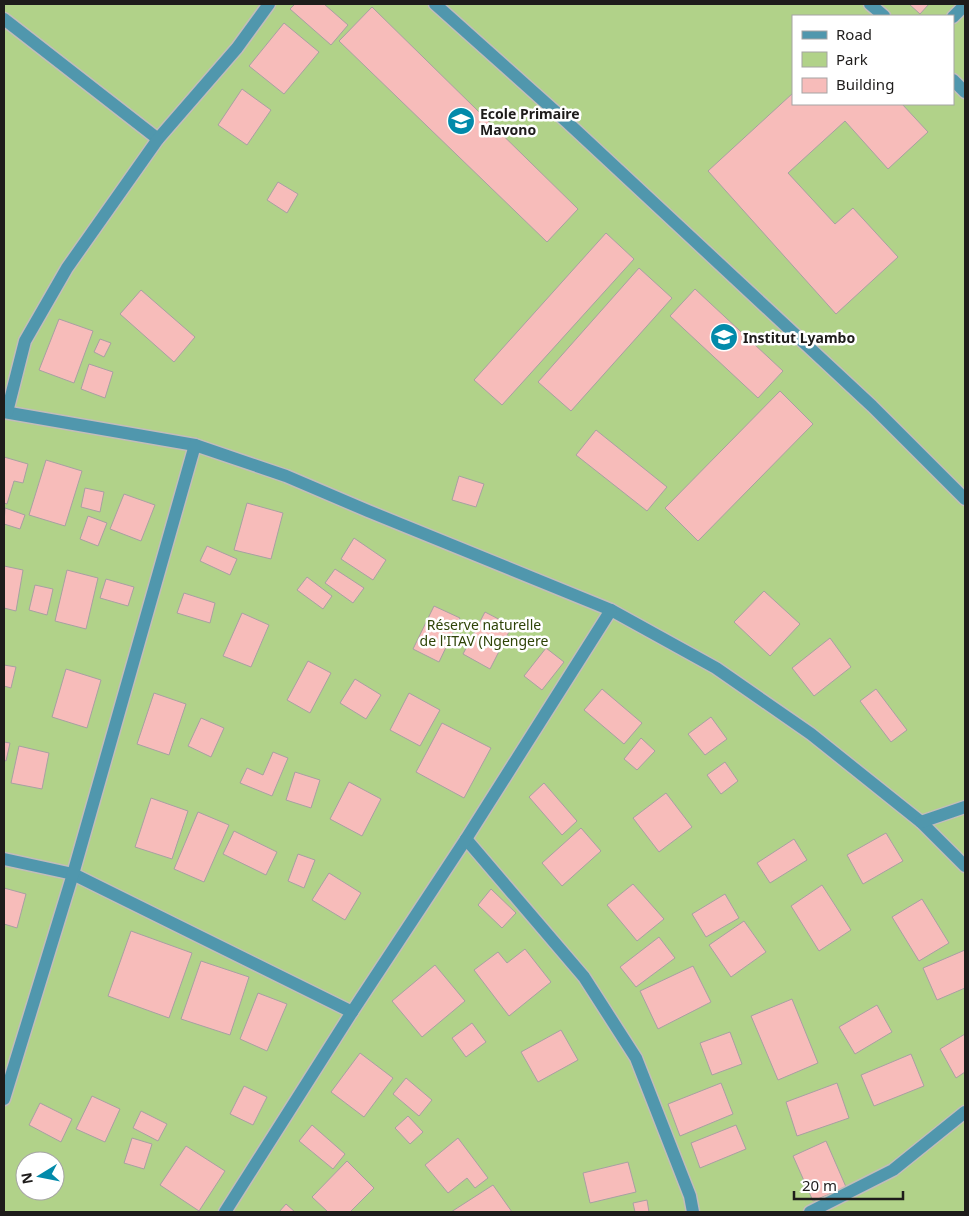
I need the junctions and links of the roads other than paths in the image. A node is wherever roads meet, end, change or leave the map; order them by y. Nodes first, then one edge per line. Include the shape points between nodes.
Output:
1 (269, 4) edge
2 (435, 4) edge
3 (870, 4) edge
4 (965, 6) edge
5 (883, 15) edge
6 (954, 16) edge
7 (4, 19) edge
8 (954, 81) edge
9 (965, 92) edge
10 (158, 140) junction
11 (5, 412) edge
12 (195, 445) junction
13 (965, 499) edge
14 (611, 610) junction
15 (965, 807) edge
16 (921, 822) junction
17 (466, 839) junction
18 (4, 859) edge
19 (965, 866) edge
20 (73, 874) junction
21 (352, 1012) junction
22 (4, 1099) edge
23 (965, 1112) edge
24 (225, 1212) edge
25 (693, 1212) edge
26 (810, 1212) edge

1 - 10 street
2 - 13 street via 567,122 872,406
3 - 5 street
4 - 6 street
7 - 10 street
8 - 9 street
10 - 11 street via 67,268 25,341
11 - 12 street
12 - 14 street via 286,476
12 - 20 street
14 - 16 street via 724,674 811,734
14 - 17 street
15 - 16 street
16 - 19 street
17 - 21 street
17 - 25 street via 584,977 636,1058 690,1196
18 - 20 street
20 - 21 street
20 - 22 street
21 - 24 street
23 - 26 street via 893,1170

